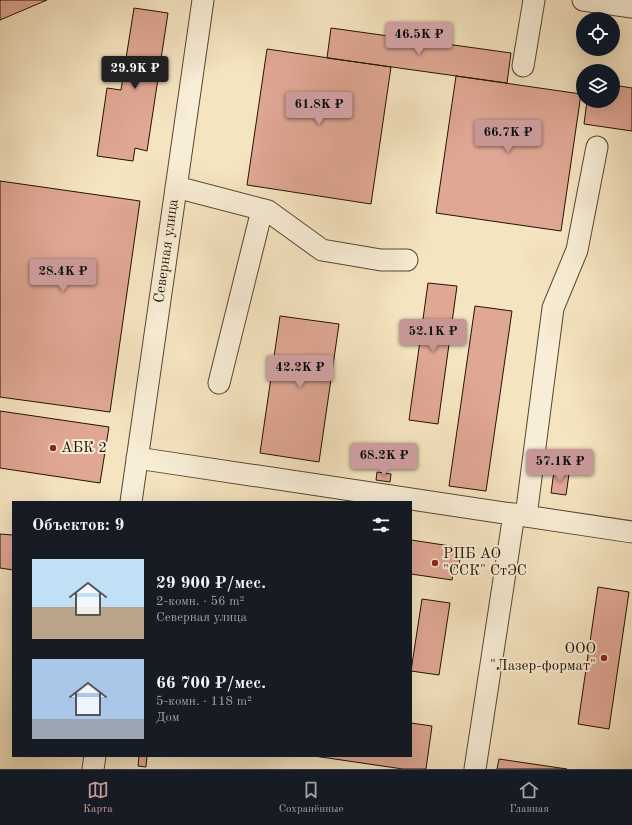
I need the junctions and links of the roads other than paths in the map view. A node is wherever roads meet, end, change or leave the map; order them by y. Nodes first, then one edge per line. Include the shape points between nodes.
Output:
1 (203, 0) edge
2 (534, 0) edge
3 (583, 0) edge
4 (632, 7) edge
5 (523, 66) dead end
6 (597, 147) dead end
7 (176, 187) junction
8 (262, 210) junction
9 (407, 260) dead end
10 (219, 383) dead end
11 (137, 458) junction
12 (131, 501) edge
13 (520, 515) junction
14 (632, 532) edge
15 (95, 757) edge
16 (94, 769) edge
17 (475, 769) edge

1 - 7 street, Северная улица
2 - 5 street
3 - 4 street
6 - 13 street via 577,250 553,308
7 - 8 street
7 - 11 street, Северная улица
8 - 9 street via 268,211 322,250 381,260
8 - 10 street
11 - 12 street, Северная улица
11 - 13 street
13 - 14 street
13 - 17 street
15 - 16 street

